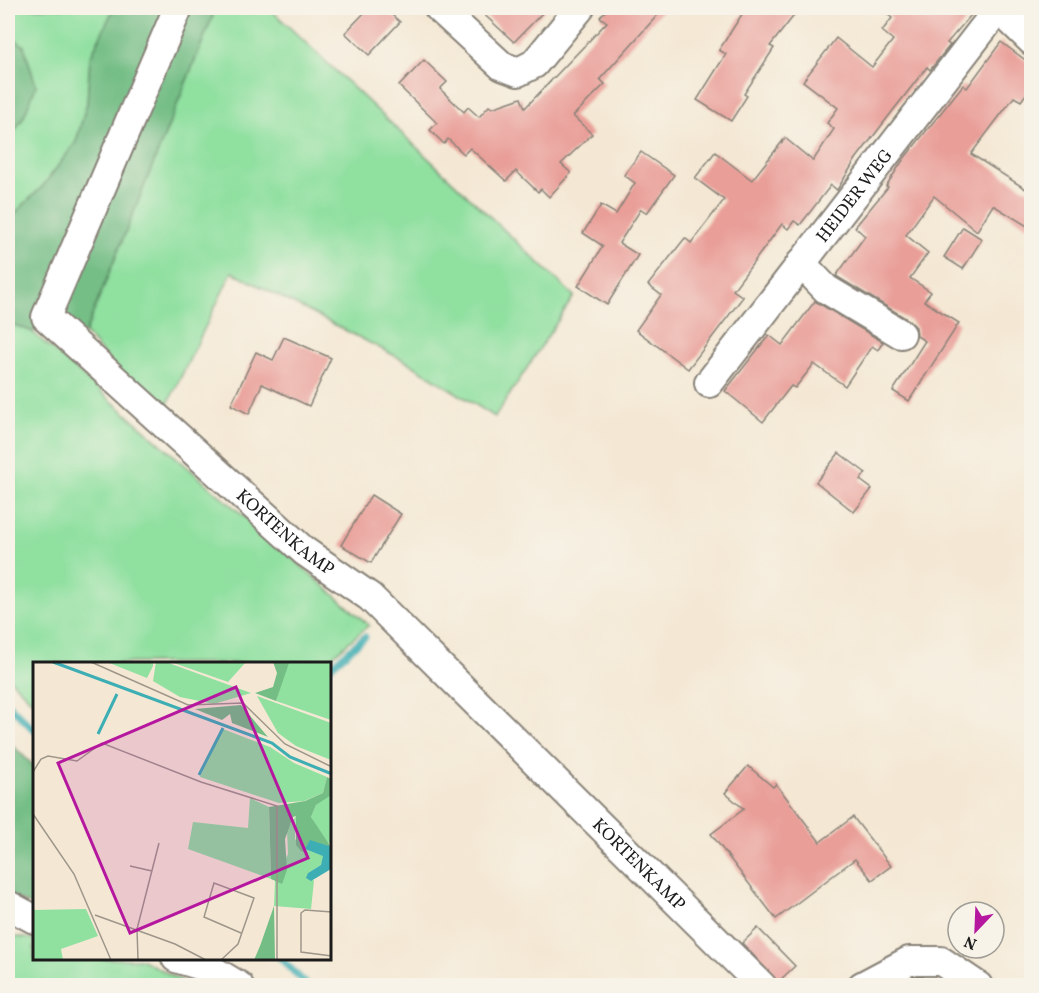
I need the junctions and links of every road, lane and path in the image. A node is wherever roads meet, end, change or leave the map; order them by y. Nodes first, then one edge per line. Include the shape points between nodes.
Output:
1 (178, 8) edge
2 (439, 8) edge
3 (580, 8) edge
4 (998, 8) edge
5 (1032, 41) edge
6 (801, 263) junction
7 (900, 334) dead end
8 (709, 383) dead end
9 (8, 905) edge
10 (33, 918) edge
11 (183, 960) edge
12 (239, 986) edge
13 (762, 986) edge
14 (862, 986) edge
15 (978, 986) edge

1 - 13 street, KORTENKAMP via 46,317 304,551 370,597
2 - 3 street via 502,66 518,72 534,64
4 - 5 street
4 - 6 street, HEIDER WEG
6 - 7 street via 826,289
6 - 8 street, HEIDER WEG
9 - 10 street
11 - 12 street via 209,968
14 - 15 street via 909,961 941,961

